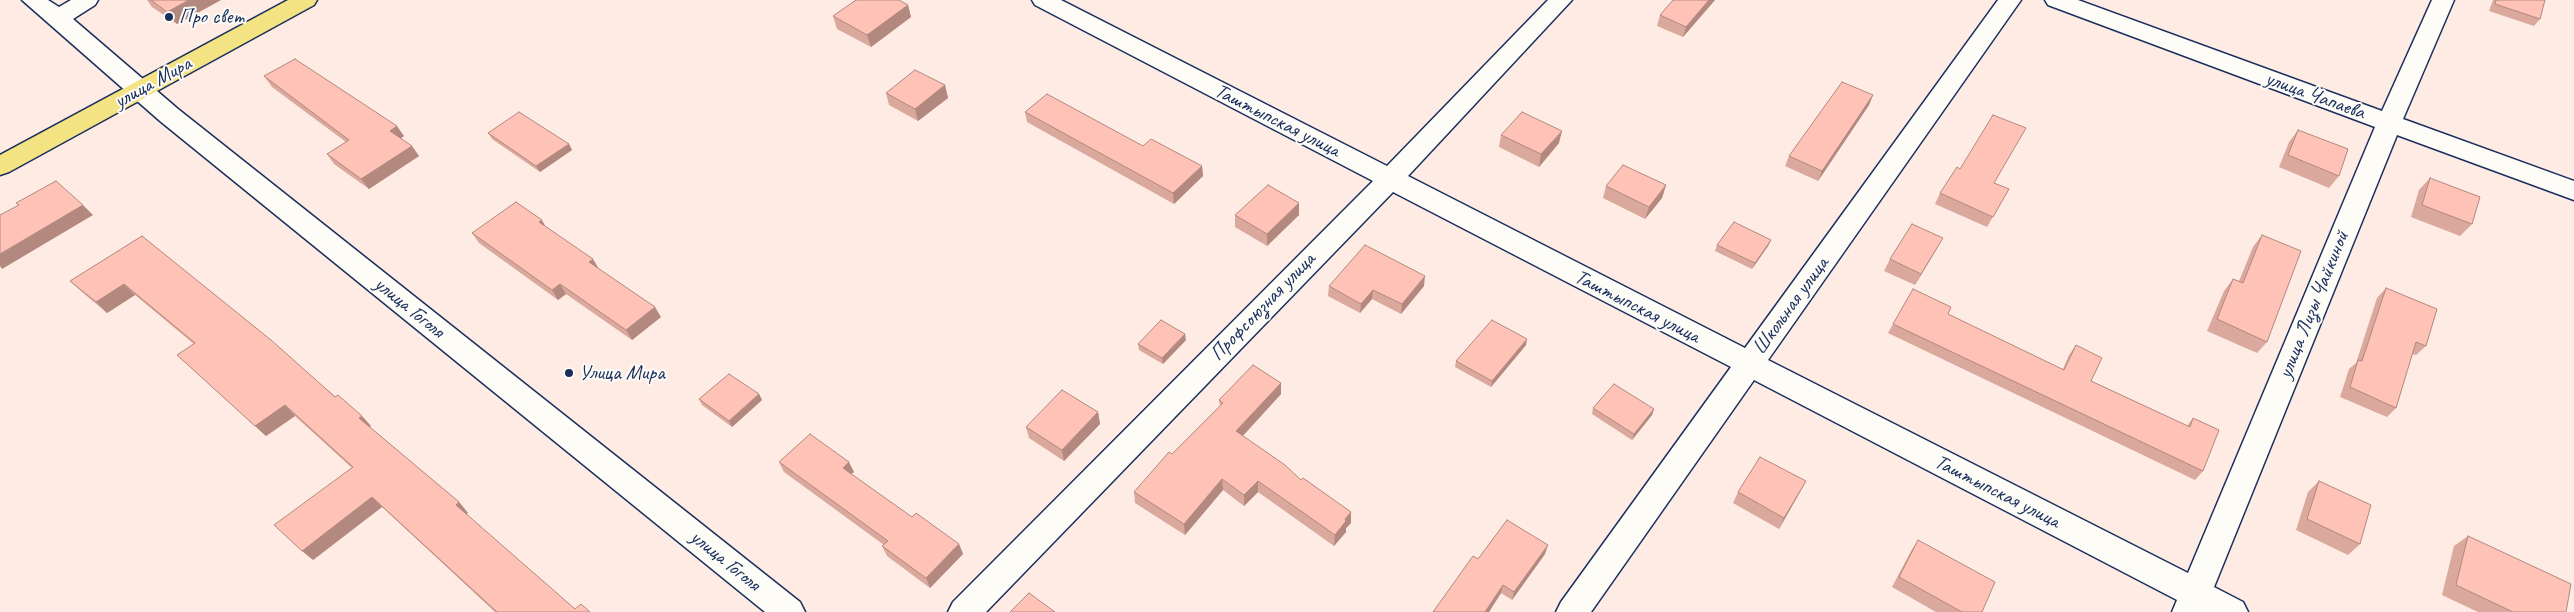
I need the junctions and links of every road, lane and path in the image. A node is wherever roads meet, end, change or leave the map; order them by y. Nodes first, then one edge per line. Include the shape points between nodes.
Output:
1 (33, 0) edge
2 (87, 0) edge
3 (306, 0) edge
4 (1043, 0) edge
5 (1560, 0) edge
6 (2010, 0) edge
7 (2056, 0) edge
8 (2443, 0) edge
9 (58, 18) junction
10 (140, 90) junction
11 (2389, 123) junction
12 (0, 166) edge
13 (1390, 178) junction
14 (2574, 191) edge
15 (1749, 365) junction
16 (2192, 603) edge
17 (789, 612) edge
18 (964, 612) edge
19 (1572, 612) edge
20 (2232, 612) edge

1 - 9 street, улица Гоголя
2 - 9 street
3 - 10 main road, улица Мира
4 - 13 street, Таштыпская улица
5 - 13 street, Профсоюзная улица
6 - 15 street, Школьная улица
7 - 11 street, улица Чапаева
8 - 11 street, улица Лизы Чайкиной
9 - 10 street, улица Гоголя
10 - 12 main road, улица Мира
10 - 17 street, улица Гоголя
11 - 14 street, улица Чапаева
11 - 16 street, улица Лизы Чайкиной
13 - 15 street, Таштыпская улица
13 - 18 street, Профсоюзная улица
15 - 16 street, Таштыпская улица
15 - 19 street, Школьная улица
16 - 20 street, Таштыпская улица

